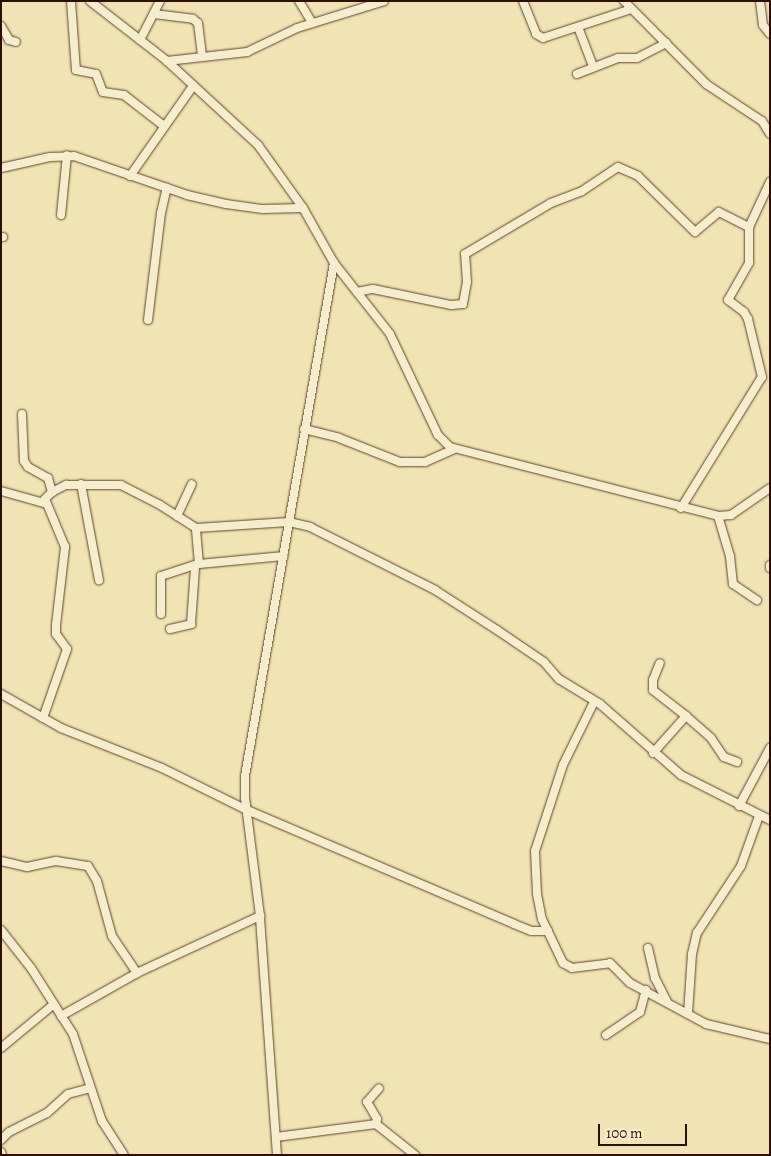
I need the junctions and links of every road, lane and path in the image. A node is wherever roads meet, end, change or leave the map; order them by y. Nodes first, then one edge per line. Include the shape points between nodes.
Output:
1 (71, 1) edge
2 (160, 1) edge
3 (299, 1) edge
4 (384, 1) edge
5 (523, 1) edge
6 (624, 1) edge
7 (760, 1) edge
8 (95, 3) edge
9 (631, 9) junction
10 (154, 14) junction
11 (312, 23) junction
12 (1, 26) edge
13 (578, 27) junction
14 (770, 34) edge
15 (140, 40) junction
16 (16, 42) dead end
17 (666, 43) junction
18 (202, 57) junction
19 (167, 61) junction
20 (593, 66) junction
21 (577, 74) dead end
22 (192, 86) junction
23 (770, 116) edge
24 (762, 121) junction
25 (164, 126) junction
26 (770, 134) edge
27 (67, 155) junction
28 (1, 168) edge
29 (130, 176) junction
30 (770, 182) edge
31 (167, 188) junction
32 (303, 208) junction
33 (60, 214) dead end
34 (749, 227) junction
35 (334, 263) junction
36 (357, 292) junction
37 (148, 320) dead end
38 (762, 377) junction
39 (770, 380) edge
40 (22, 414) dead end
41 (304, 429) junction
42 (454, 449) junction
43 (81, 484) junction
44 (192, 484) dead end
45 (770, 488) edge
46 (1, 491) edge
47 (52, 492) junction
48 (44, 503) junction
49 (681, 508) junction
50 (177, 516) junction
51 (718, 516) junction
52 (289, 522) junction
53 (196, 528) junction
54 (284, 556) junction
55 (197, 566) junction
56 (98, 580) dead end
57 (757, 600) dead end
58 (161, 614) dead end
59 (170, 629) dead end
60 (660, 663) dead end
61 (1, 694) edge
62 (594, 702) junction
63 (686, 716) junction
64 (43, 718) junction
65 (770, 748) edge
66 (653, 753) junction
67 (737, 762) dead end
68 (739, 806) junction
69 (247, 810) junction
70 (759, 816) junction
71 (770, 820) edge
72 (1, 862) edge
73 (260, 916) junction
74 (1, 930) edge
75 (548, 931) junction
76 (648, 948) dead end
77 (136, 974) junction
78 (646, 990) junction
79 (668, 1004) junction
80 (53, 1005) junction
81 (688, 1014) junction
82 (61, 1016) junction
83 (606, 1035) dead end
84 (770, 1039) edge
85 (1, 1048) edge
86 (90, 1088) junction
87 (379, 1088) dead end
88 (376, 1124) junction
89 (276, 1137) junction
90 (1, 1140) edge
91 (124, 1155) edge
92 (277, 1155) edge
93 (414, 1155) edge

1 - 25 street via 76,70 96,74 103,92 124,95
2 - 10 street
3 - 11 street
4 - 11 street
5 - 13 street via 540,37
6 - 9 street
7 - 14 street via 763,25
8 - 15 street
9 - 13 street
9 - 17 street
10 - 15 street
10 - 18 street via 193,19 198,23
11 - 18 street via 247,52
12 - 16 street via 8,40
13 - 20 street
15 - 19 street
17 - 20 street via 637,58 618,58
17 - 24 street via 706,84
18 - 19 street
19 - 22 street
20 - 21 street
22 - 25 street
22 - 32 street via 258,144
23 - 24 street
24 - 26 street
25 - 29 street
27 - 28 street
27 - 29 street via 83,157
27 - 33 street
29 - 31 street
30 - 34 street
31 - 32 street via 226,204 263,209
31 - 37 street
32 - 35 street
34 - 36 street via 719,212 695,232 638,176 618,168 465,254 468,282 463,304 451,305 374,289
34 - 38 street via 749,263 728,300 748,319
35 - 36 street
35 - 41 street
36 - 42 street via 390,334 438,435
38 - 39 street
38 - 49 street
40 - 47 street via 24,461 28,467 48,478
41 - 42 street via 339,438 400,462 424,462
41 - 52 street
42 - 49 street via 655,498
43 - 47 street
43 - 50 street via 130,487
43 - 56 street
44 - 50 street
45 - 51 street via 731,515
46 - 48 street
47 - 48 street
48 - 64 street via 65,547 56,634 67,649
49 - 51 street
50 - 53 street
51 - 57 street via 730,556 732,584
52 - 53 street
52 - 54 street
52 - 62 street via 310,527 435,590 544,662 560,679
53 - 55 street
54 - 55 street
54 - 69 street via 245,776
55 - 58 street via 161,576
55 - 59 street via 191,624
60 - 63 street via 653,680 653,690
61 - 64 street
62 - 66 street
62 - 75 street via 560,773 535,851 537,894
63 - 66 street
63 - 67 street via 711,738 724,757
64 - 69 street via 162,768
65 - 68 street
66 - 68 street via 681,775
68 - 70 street
69 - 73 street
69 - 75 street via 531,931
70 - 71 street
70 - 81 street via 741,866 697,933 692,954
72 - 77 street via 27,867 56,861 88,866 98,881 112,936
73 - 77 street
73 - 89 street
74 - 80 street via 31,968
75 - 78 street via 566,966 610,963 630,983
76 - 79 street via 656,978
77 - 82 street
78 - 79 street
78 - 83 street via 640,1012
79 - 81 street
80 - 82 street
80 - 85 street
81 - 84 street via 716,1027
82 - 86 street via 73,1034
86 - 90 street via 68,1094 47,1114 9,1132
86 - 91 street via 102,1121
87 - 88 street via 367,1102 377,1119
88 - 89 street
88 - 93 street
89 - 92 street

